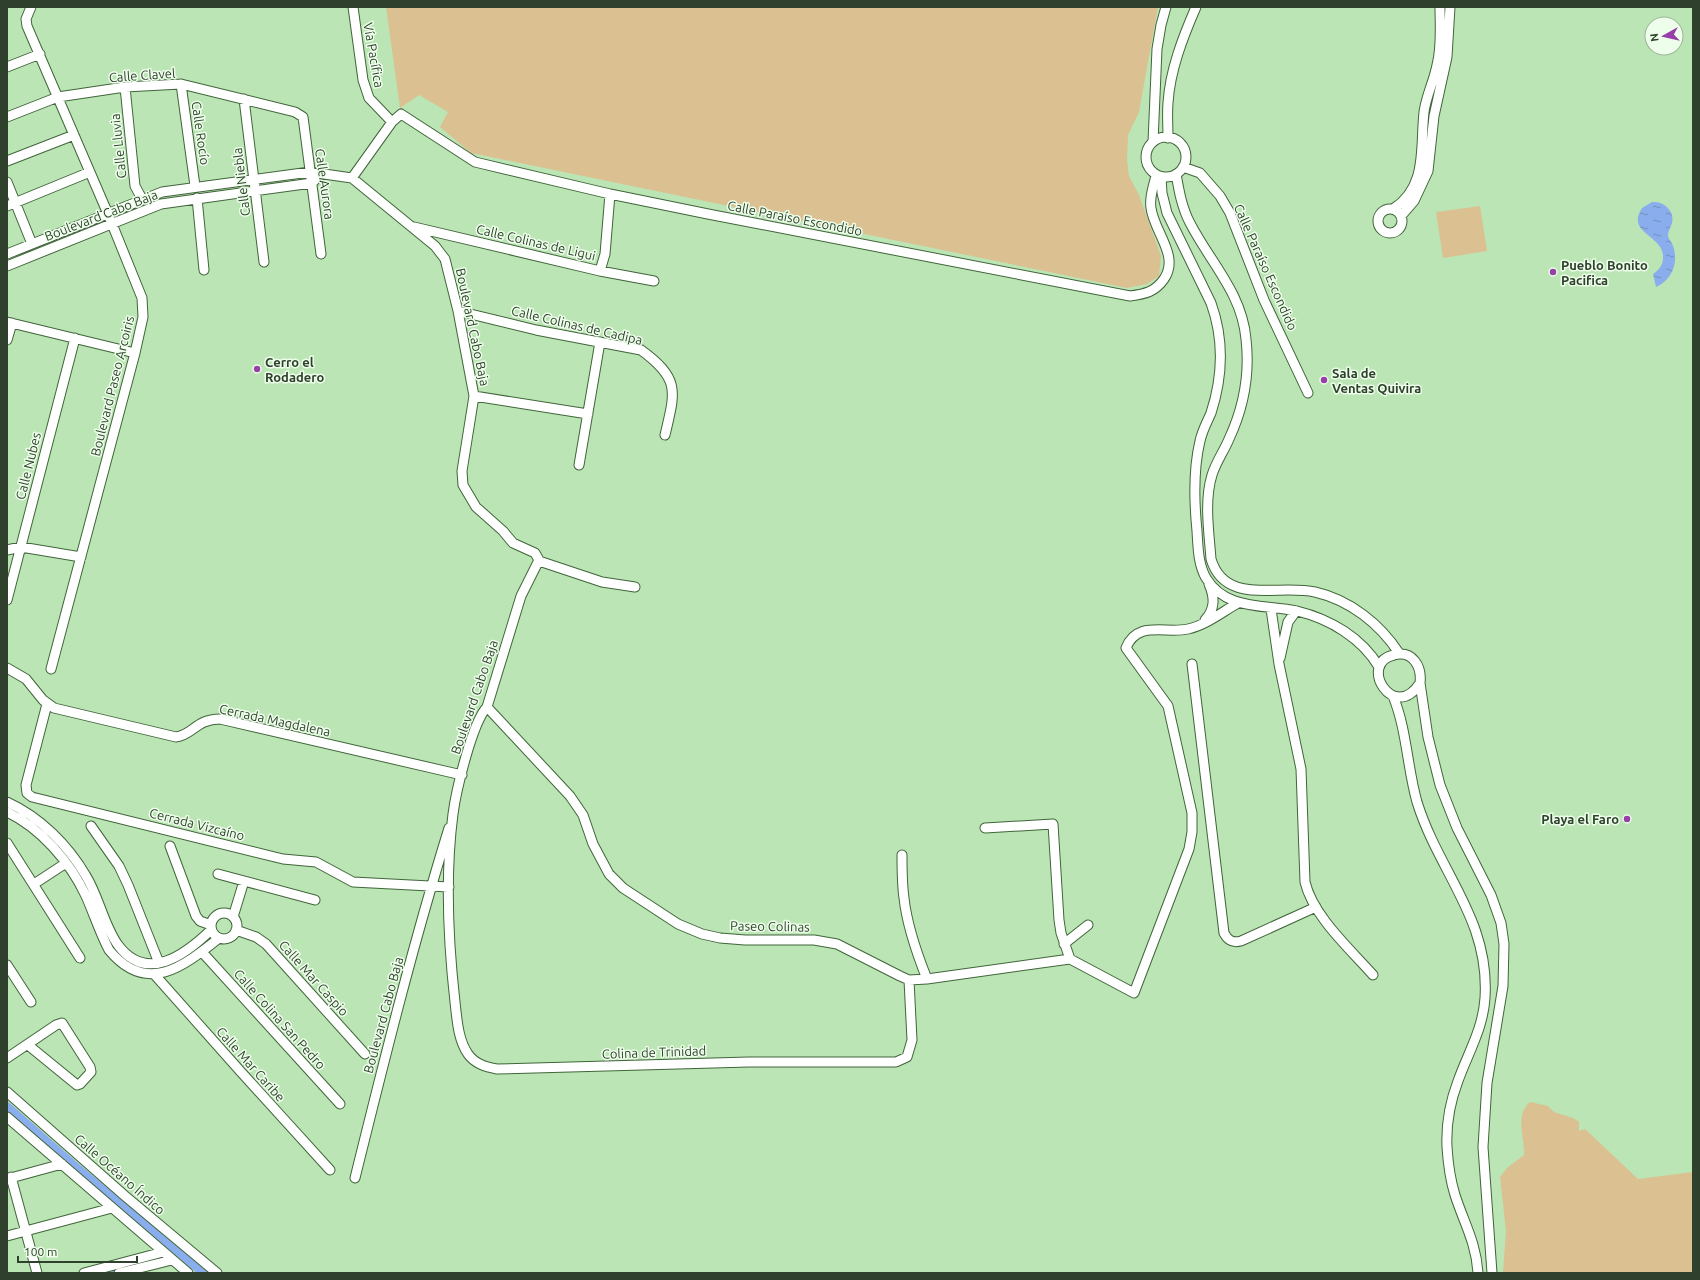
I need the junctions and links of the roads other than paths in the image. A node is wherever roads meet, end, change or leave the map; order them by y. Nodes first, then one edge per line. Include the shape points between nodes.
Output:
1 (31, 7) edge
2 (353, 7) edge
3 (1166, 7) edge
4 (1196, 7) edge
5 (1440, 7) edge
6 (1450, 7) edge
7 (40, 54) junction
8 (7, 67) edge
9 (181, 84) junction
10 (126, 88) junction
11 (58, 97) junction
12 (244, 99) junction
13 (7, 117) edge
14 (303, 117) joint
15 (392, 122) junction
16 (74, 135) junction
17 (1168, 138) junction
18 (1153, 142) junction
19 (7, 161) edge
20 (1183, 167) junction
21 (90, 172) junction
22 (310, 172) junction
23 (1176, 174) junction
24 (323, 175) junction
25 (1159, 176) junction
26 (352, 178) junction
27 (253, 179) junction
28 (7, 182) edge
29 (312, 183) junction
30 (195, 186) junction
31 (255, 190) junction
32 (610, 194) junction
33 (197, 198) junction
34 (142, 199) junction
35 (11, 204) edge
36 (1393, 209) junction
37 (108, 214) junction
38 (1401, 216) junction
39 (111, 223) junction
40 (412, 227) junction
41 (32, 244) junction
42 (23, 248) junction
43 (7, 254) edge
44 (321, 254) dead end
45 (27, 258) junction
46 (264, 262) dead end
47 (7, 266) edge
48 (204, 270) dead end
49 (600, 271) junction
50 (654, 281) dead end
51 (458, 311) junction
52 (9, 322) edge
53 (75, 338) junction
54 (7, 340) edge
55 (600, 342) junction
56 (135, 353) junction
57 (1308, 393) dead end
58 (474, 396) junction
59 (588, 414) junction
60 (666, 435) dead end
61 (579, 465) dead end
62 (21, 547) junction
63 (7, 550) edge
64 (81, 557) junction
65 (539, 561) junction
66 (1207, 579) junction
67 (635, 587) dead end
68 (7, 600) edge
69 (1238, 603) junction
70 (1272, 609) junction
71 (1296, 611) junction
72 (1201, 624) junction
73 (1399, 654) junction
74 (1192, 664) dead end
75 (1279, 664) junction
76 (1379, 667) junction
77 (7, 668) edge
78 (51, 669) dead end
79 (1420, 683) junction
80 (1393, 696) junction
81 (48, 704) junction
82 (487, 707) junction
83 (462, 775) junction
84 (7, 802) edge
85 (7, 812) edge
86 (453, 813) junction
87 (91, 826) dead end
88 (985, 828) dead end
89 (7, 843) edge
90 (170, 846) dead end
91 (902, 855) dead end
92 (66, 863) junction
93 (218, 874) dead end
94 (244, 881) junction
95 (34, 884) junction
96 (431, 886) junction
97 (449, 887) junction
98 (94, 890) junction
99 (85, 895) junction
100 (315, 900) dead end
101 (1316, 907) junction
102 (233, 917) junction
103 (1088, 925) dead end
104 (211, 927) junction
105 (236, 930) junction
106 (220, 938) junction
107 (1064, 944) junction
108 (202, 952) junction
109 (80, 958) dead end
110 (1070, 959) junction
111 (159, 963) junction
112 (7, 965) edge
113 (154, 974) junction
114 (1373, 975) dead end
115 (927, 979) junction
116 (909, 980) junction
117 (454, 993) joint
118 (31, 1002) dead end
119 (28, 1045) junction
120 (365, 1054) dead end
121 (7, 1058) edge
122 (7, 1092) edge
123 (340, 1104) dead end
124 (7, 1116) edge
125 (62, 1164) junction
126 (330, 1170) dead end
127 (9, 1178) edge
128 (355, 1178) dead end
129 (112, 1208) junction
130 (26, 1231) junction
131 (7, 1236) edge
132 (163, 1252) junction
133 (171, 1259) junction
134 (37, 1273) edge
135 (84, 1273) edge
136 (119, 1273) edge
137 (188, 1273) edge
138 (217, 1273) edge
139 (1478, 1273) edge
140 (1492, 1273) edge

1 - 7 street, Boulevard Paseo Arcoiris via 26,19 27,26
2 - 15 street, Vía Pacífica via 363,80 369,98
3 - 18 street via 1157,50
4 - 17 street via 1180,45 1172,79 1168,104
5 - 36 street via 1440,51 1424,111 1422,162 1410,190 1402,202
6 - 38 street via 1447,57 1434,116 1428,171 1414,201
7 - 8 street
7 - 11 street, Boulevard Paseo Arcoiris
9 - 10 street, Calle Clavel
9 - 12 street, Calle Clavel
9 - 30 street, Calle Rocío
10 - 11 street, Calle Clavel
10 - 34 street, Calle Lluvia via 135,186
11 - 13 street, Calle Clavel
11 - 16 street, Boulevard Paseo Arcoiris
12 - 14 street, Calle Clavel via 295,112
12 - 27 street, Calle Niebla
14 - 22 street, Calle Aurora
15 - 26 street
15 - 32 street, Calle Paraíso Escondido via 402,115 476,162
16 - 19 street
16 - 21 street, Boulevard Paseo Arcoiris
17 - 18 street
17 - 20 street via 1174,139 1183,148
18 - 25 street via 1146,152 1147,165
20 - 23 street
20 - 57 street, Calle Paraíso Escondido via 1200,173 1211,184 1230,213 1264,300
21 - 35 street
21 - 37 street, Boulevard Paseo Arcoiris
22 - 24 street, Boulevard Cabo Baja
22 - 27 street, Boulevard Cabo Baja
22 - 29 street, Calle Aurora
23 - 25 street
23 - 73 street via 1184,209 1234,295 1246,337 1248,366 1243,399 1229,439 1212,474 1208,493 1211,559 1214,568 1228,584 1238,588 1294,589 1315,592 1340,601 1376,624
24 - 26 street, Boulevard Cabo Baja
24 - 29 street, Boulevard Cabo Baja
25 - 32 street, Calle Paraíso Escondido via 1150,200 1158,232 1169,255 1169,272 1151,292 1130,296
25 - 66 street via 1167,213 1216,316 1221,347 1219,382 1200,439 1195,465 1199,560
26 - 40 street, Boulevard Cabo Baja
27 - 30 street, Boulevard Cabo Baja
27 - 31 street, Calle Niebla
28 - 35 street
29 - 31 street, Boulevard Cabo Baja
29 - 44 street, Calle Aurora
30 - 34 street, Boulevard Cabo Baja via 162,192
31 - 33 street, Boulevard Cabo Baja
31 - 46 street, Calle Niebla
32 - 49 street via 605,254
33 - 39 street, Boulevard Cabo Baja via 162,204
33 - 48 street
34 - 37 street, Boulevard Cabo Baja
35 - 41 street
36 - 38 street
36 - 38 street via 1385,210 1379,215 1381,230 1395,232 1402,224
37 - 39 street, Boulevard Paseo Arcoiris
37 - 41 street, Boulevard Cabo Baja
39 - 45 street, Boulevard Cabo Baja
39 - 56 street, Boulevard Paseo Arcoiris via 144,306
40 - 49 street, Calle Colinas de Ligui
40 - 51 street, Boulevard Cabo Baja via 435,246 445,259
41 - 42 street, Boulevard Cabo Baja
42 - 43 street, Boulevard Cabo Baja
42 - 45 street
45 - 47 street, Boulevard Cabo Baja
49 - 50 street, Calle Colinas de Ligui
51 - 55 street, Calle Colinas de Cadipa
51 - 58 street, Boulevard Cabo Baja
52 - 53 street
52 - 54 street
53 - 56 street
53 - 62 street, Calle Nubes
55 - 59 street
55 - 60 street, Calle Colinas de Cadipa via 641,350 656,361 664,372 673,387
56 - 64 street, Boulevard Paseo Arcoiris
58 - 59 street
58 - 65 street, Boulevard Cabo Baja via 462,471 463,485 476,507 504,531 513,543 534,553
59 - 61 street
62 - 63 street
62 - 64 street
62 - 68 street, Calle Nubes
64 - 78 street, Boulevard Paseo Arcoiris
65 - 67 street via 602,582
65 - 82 street, Boulevard Cabo Baja via 528,579
66 - 69 street via 1216,589
66 - 72 street via 1213,610
69 - 70 street
69 - 72 street
70 - 71 street
70 - 75 street
71 - 75 street via 1288,622
71 - 76 street via 1309,614 1344,631 1366,649
72 - 110 street via 1180,630 1142,631 1132,637 1126,648 1168,706 1192,813 1189,849 1134,993
73 - 76 street via 1387,658
73 - 79 street via 1407,655 1419,666
74 - 101 street via 1226,938 1231,942 1241,941
75 - 101 street via 1301,769 1305,882
76 - 80 street via 1380,684
77 - 81 street, Cerrada Magdalena via 30,682
79 - 80 street via 1408,695
79 - 140 street via 1428,737 1440,785 1457,828 1491,895 1501,923 1504,944 1503,986 1487,1083 1483,1134 1484,1186
80 - 139 street via 1418,803 1441,861 1472,917 1484,964 1486,978 1482,1020 1458,1081 1448,1124 1449,1169 1455,1194 1476,1250
81 - 83 street, Cerrada Magdalena via 54,708 176,737 186,735 207,720 220,719
81 - 96 street, Cerrada Vizcaíno via 26,785 27,793 32,797 283,859 316,862 353,882
82 - 83 street, Boulevard Cabo Baja via 476,724
82 - 116 street, Paseo Colinas via 570,796 583,815 593,844 609,874 623,888 655,910 678,924 720,938 814,940 837,944
83 - 86 street, Boulevard Cabo Baja
84 - 98 street via 33,816 58,840 82,869
85 - 92 street via 36,831
86 - 96 street, Boulevard Cabo Baja
86 - 97 street, Boulevard Cabo Baja
87 - 111 street via 125,878
88 - 107 street via 1053,824 1057,906
89 - 95 street
90 - 104 street via 196,916
91 - 115 street via 907,916
92 - 95 street
92 - 99 street
93 - 94 street
94 - 100 street
94 - 102 street
95 - 109 street
96 - 97 street, Cerrada Vizcaíno
96 - 128 street, Boulevard Cabo Baja via 390,1035
97 - 117 street, Boulevard Cabo Baja
98 - 99 street
98 - 111 street via 118,945 134,959 147,964
99 - 113 street via 104,942 115,958 134,970
101 - 114 street
102 - 104 street via 222,913 216,915
102 - 105 street via 236,921
103 - 107 street
104 - 106 street
104 - 111 street via 187,951
105 - 106 street via 229,937
105 - 120 street, Calle Mar Caspio via 256,937 266,944
106 - 108 street
107 - 110 street
108 - 113 street via 173,970
108 - 123 street, Calle Colina San Pedro
110 - 115 street, Paseo Colinas
112 - 118 street
113 - 126 street, Calle Mar Caribe
115 - 116 street, Paseo Colinas
116 - 117 street, Colina de Trinidad via 911,1050 907,1057 891,1063 742,1062 497,1069 478,1064 466,1050 460,1032
119 - 119 street via 57,1024 63,1024 91,1072 77,1085
119 - 121 street
122 - 138 street, Calle Océano Índico
124 - 125 street
125 - 127 street
125 - 129 street
127 - 130 street
129 - 130 street
129 - 132 street
130 - 131 street
130 - 134 street
132 - 133 street
132 - 135 street
133 - 136 street
133 - 137 street

